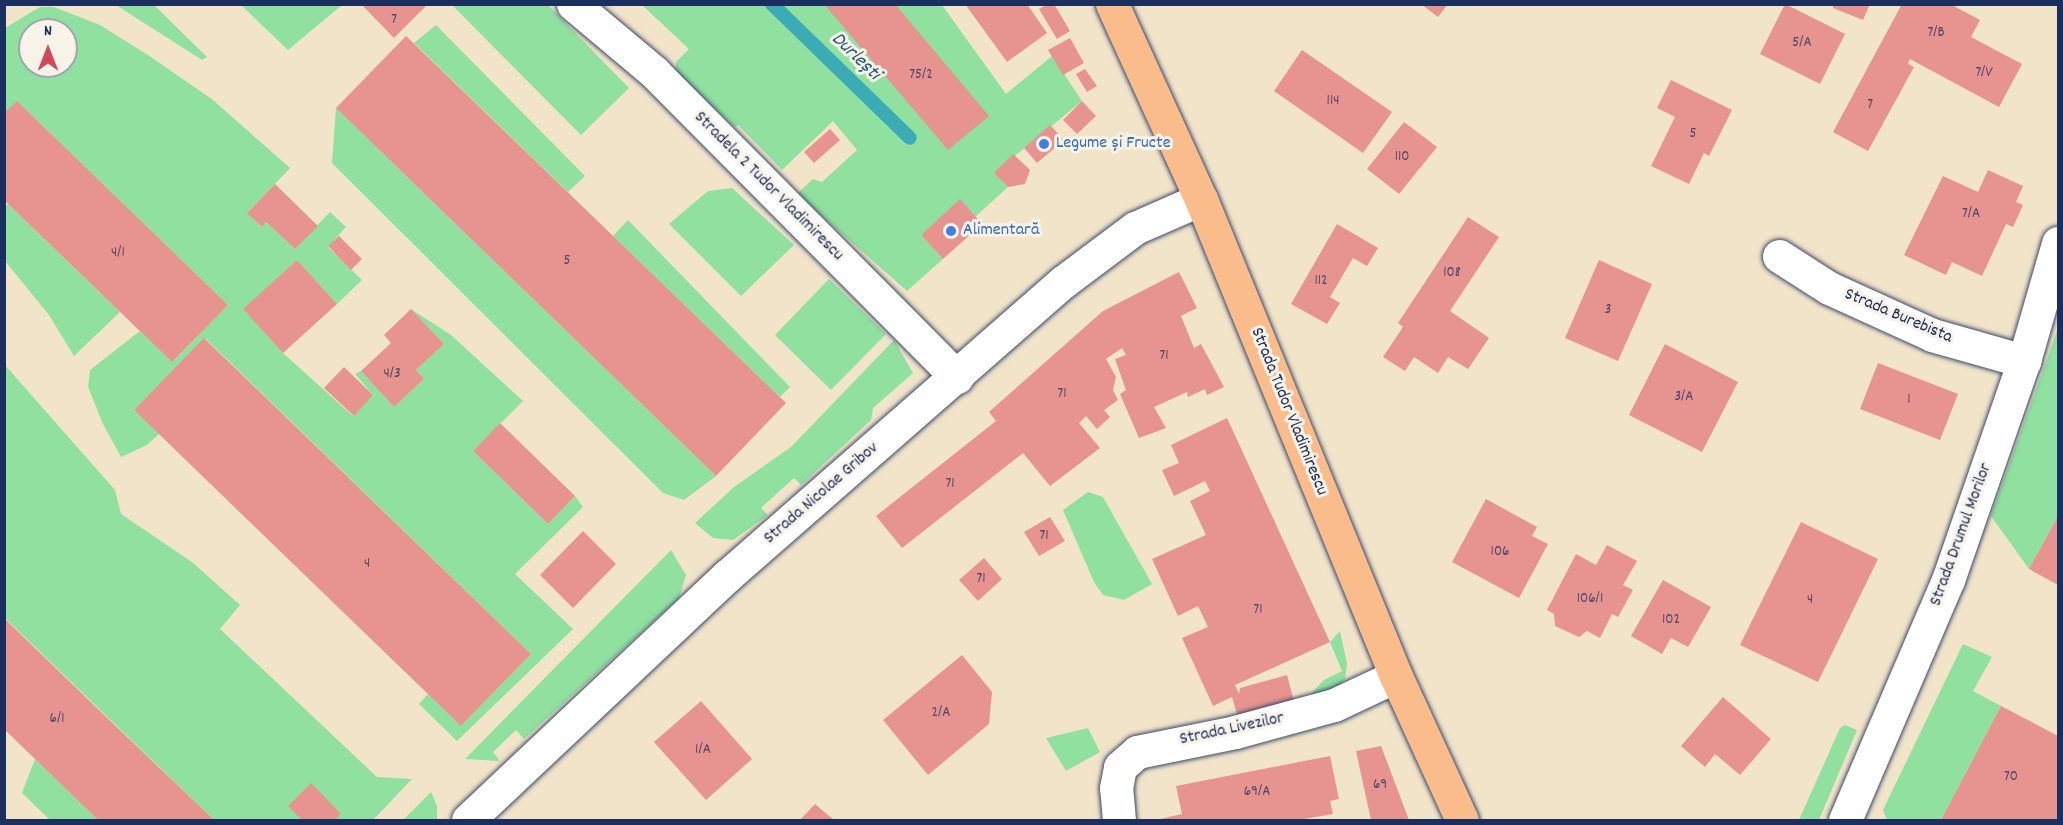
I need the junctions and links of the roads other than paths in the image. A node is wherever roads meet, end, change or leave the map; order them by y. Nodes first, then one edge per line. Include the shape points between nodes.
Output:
1 (573, 4) edge
2 (1112, 4) edge
3 (1201, 200) junction
4 (2058, 243) edge
5 (1779, 256) dead end
6 (2024, 361) junction
7 (957, 377) junction
8 (1396, 676) junction
9 (468, 820) edge
10 (1119, 820) edge
11 (1462, 820) edge
12 (1845, 820) edge

1 - 7 street, Stradela 2 Tudor Vladimirescu via 654,72
2 - 3 main road, Strada Tudor Vladimirescu
3 - 7 street, Strada Nicolae Gribov via 1135,228 1063,282
3 - 8 main road, Strada Tudor Vladimirescu
4 - 6 street, Strada Drumul Morilor
5 - 6 street, Strada Burebista via 1829,288 1932,335
6 - 12 street, Strada Drumul Morilor via 1948,580
7 - 9 street, Strada Nicolae Gribov via 727,576
8 - 10 street, Strada Livezilor via 1325,708 1137,752 1120,767 1116,788
8 - 11 main road, Strada Tudor Vladimirescu

